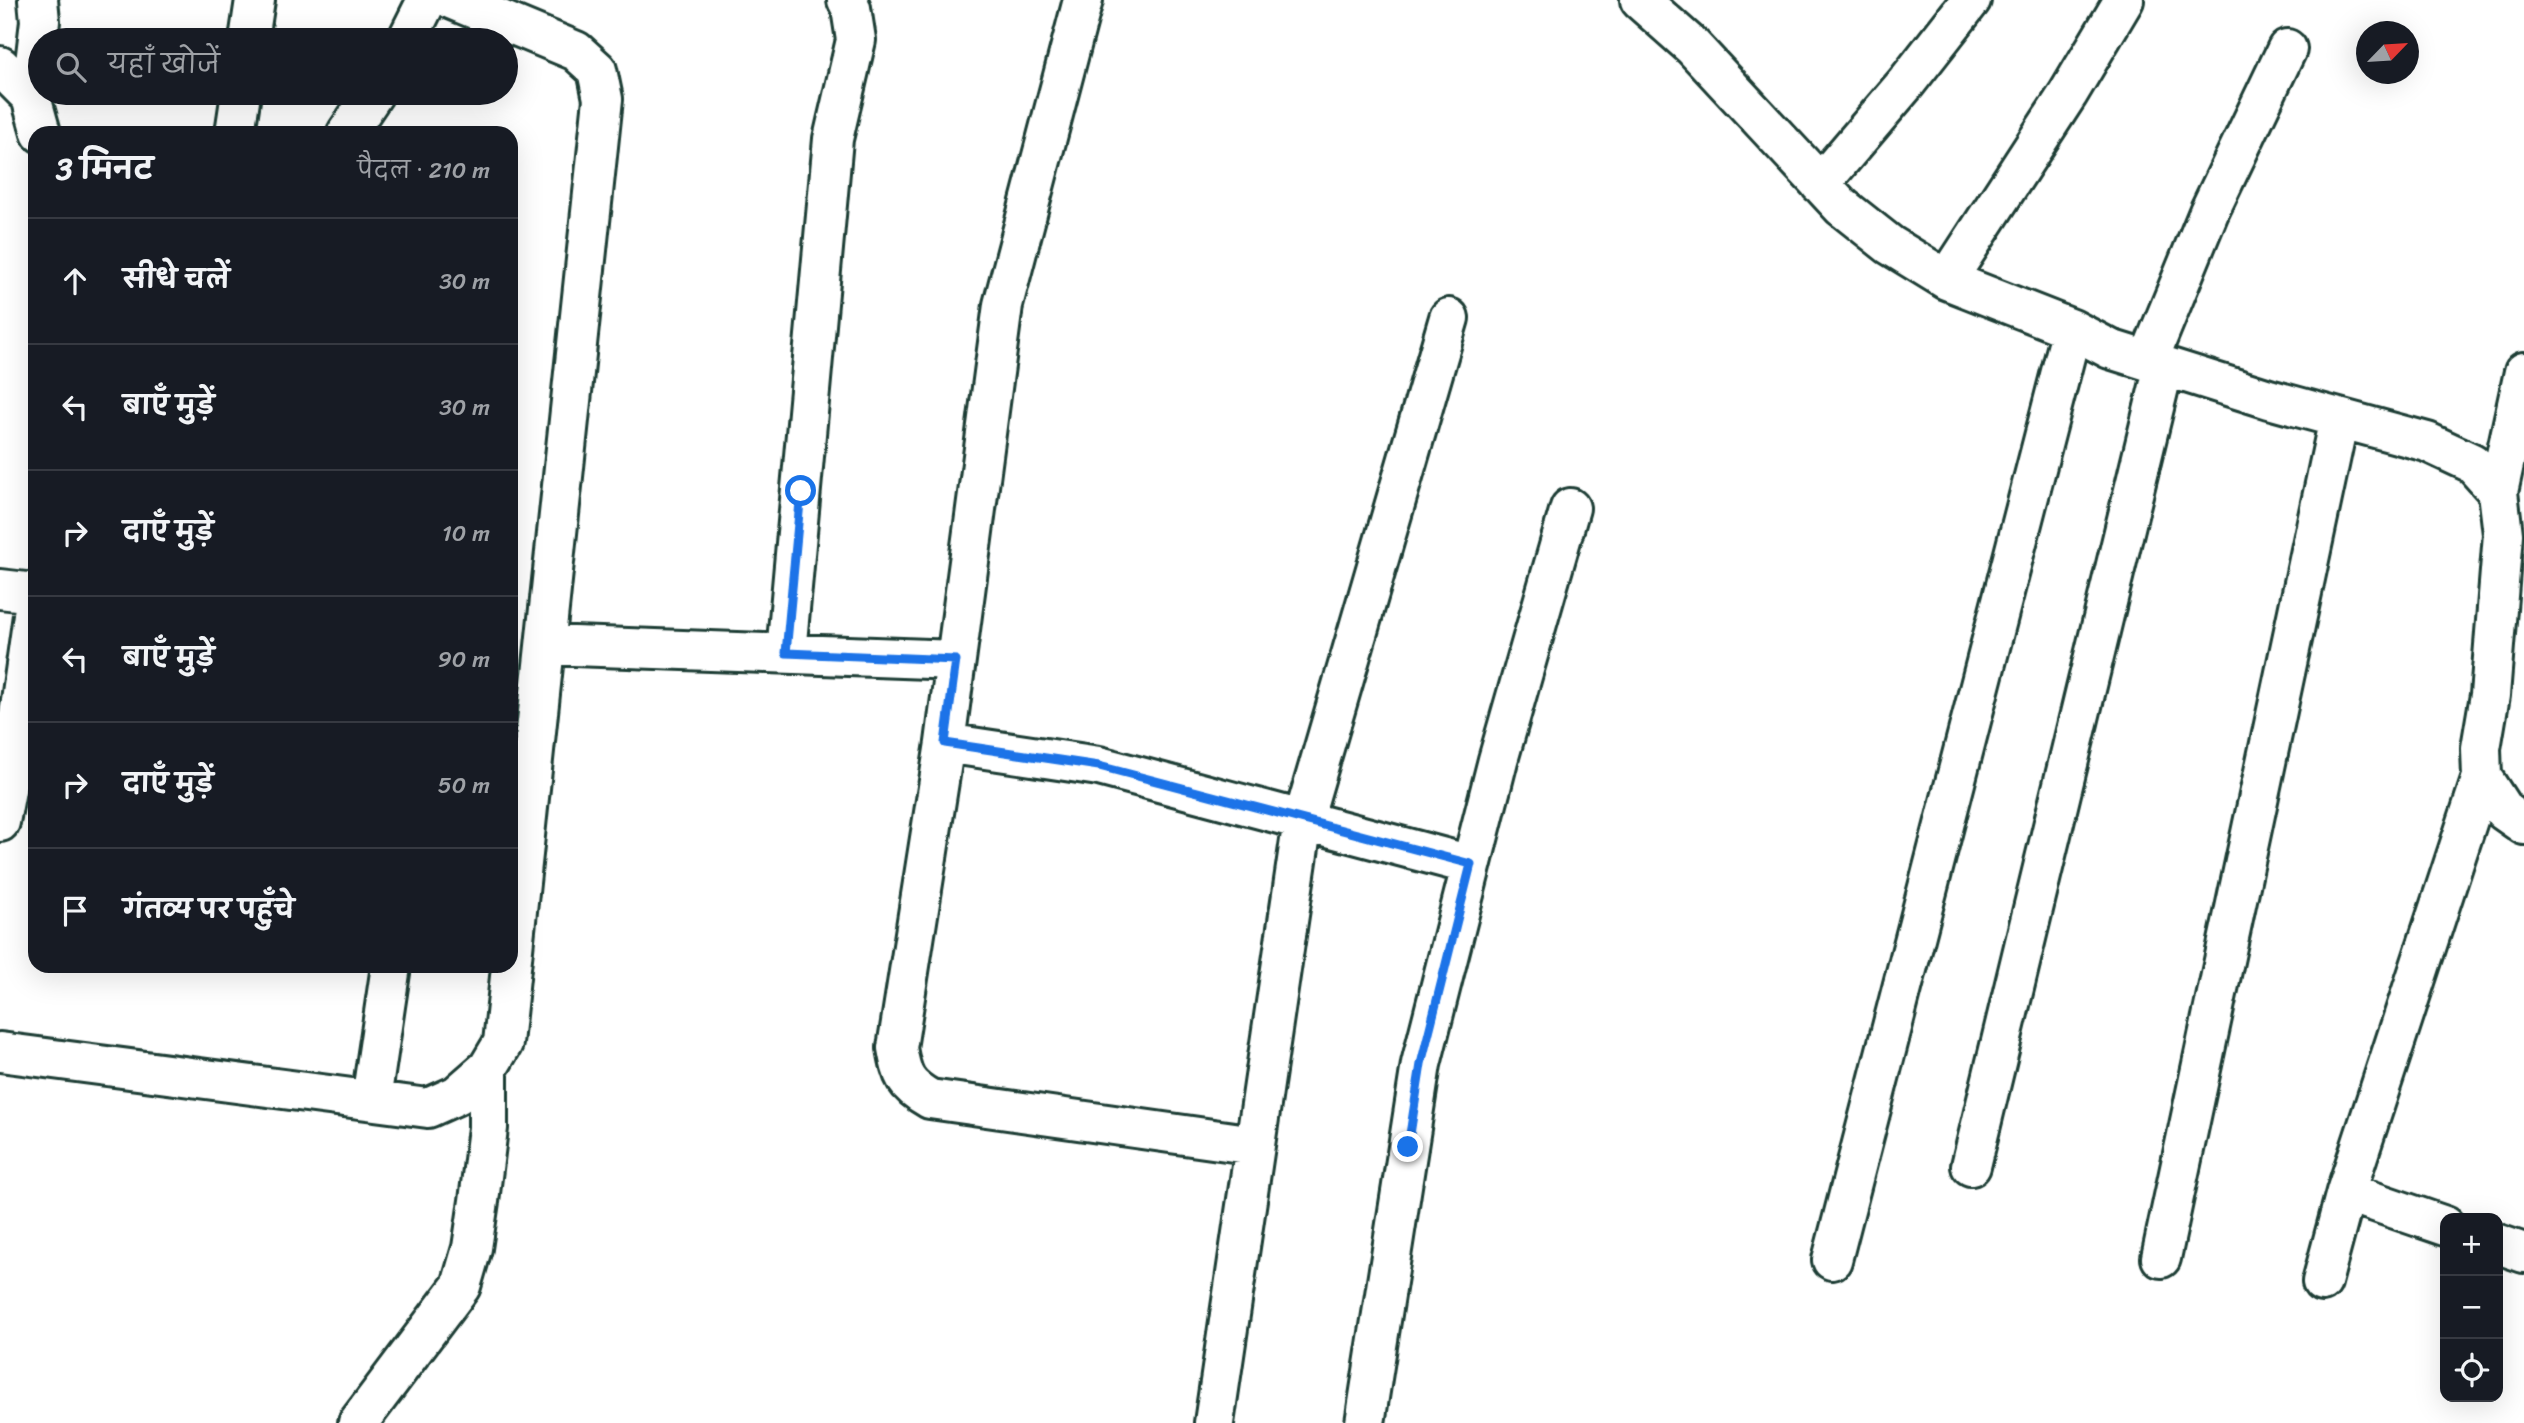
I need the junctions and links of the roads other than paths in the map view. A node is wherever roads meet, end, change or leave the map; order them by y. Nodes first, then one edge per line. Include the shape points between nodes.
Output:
1 (38, 0) edge
2 (255, 0) edge
3 (427, 0) edge
4 (453, 0) edge
5 (847, 0) edge
6 (1083, 0) edge
7 (1640, 0) edge
8 (1971, 0) edge
9 (2124, 0) edge
10 (39, 28) edge
11 (251, 28) edge
12 (413, 28) edge
13 (2287, 49) dead end
14 (0, 66) edge
15 (28, 94) edge
16 (33, 105) edge
17 (239, 105) edge
18 (366, 105) edge
19 (39, 126) edge
20 (236, 126) edge
21 (352, 126) edge
22 (1820, 184) junction
23 (1947, 280) junction
24 (1449, 318) dead end
25 (2072, 329) junction
26 (2156, 363) junction
27 (2524, 372) edge
28 (2339, 418) junction
29 (2498, 492) junction
30 (1570, 508) dead end
31 (0, 589) edge
32 (28, 592) edge
33 (546, 645) junction
34 (28, 651) edge
35 (786, 653) junction
36 (956, 660) junction
37 (945, 743) junction
38 (2482, 778) junction
39 (1303, 820) junction
40 (0, 822) edge
41 (2524, 825) edge
42 (1471, 864) junction
43 (518, 904) edge
44 (390, 973) edge
45 (511, 973) edge
46 (0, 1052) edge
47 (488, 1068) junction
48 (371, 1100) junction
49 (1255, 1145) junction
50 (1971, 1166) dead end
51 (2346, 1192) junction
52 (2440, 1224) edge
53 (2503, 1246) edge
54 (2524, 1253) edge
55 (2161, 1258) dead end
56 (1832, 1260) dead end
57 (2322, 1282) dead end
58 (358, 1423) edge
59 (1214, 1423) edge
60 (1364, 1423) edge

1 - 10 street
2 - 11 street
3 - 12 street
4 - 33 street via 576,51 597,70 603,99
5 - 35 street via 856,40 833,139
6 - 36 street via 1003,305
7 - 22 street via 1693,47
8 - 22 street
9 - 23 street
13 - 26 street via 2209,212
14 - 15 street
16 - 19 street
17 - 20 street
18 - 21 street
22 - 23 street via 1891,245
23 - 25 street
24 - 39 street
25 - 26 street via 2110,349
25 - 56 street
26 - 28 street
26 - 50 street
27 - 29 street
28 - 29 street via 2438,447 2472,463
28 - 55 street
29 - 38 street via 2503,534 2490,695 2481,748
30 - 42 street
31 - 32 street
33 - 35 street
33 - 43 street
34 - 40 street
35 - 36 street
36 - 37 street
37 - 39 street via 1099,766
37 - 49 street via 897,1048 901,1073 913,1090 930,1099
38 - 41 street via 2504,811
38 - 51 street
39 - 42 street
39 - 49 street
42 - 60 street via 1421,1064
44 - 48 street
45 - 47 street via 503,1043
46 - 48 street
47 - 48 street via 457,1095 428,1108
47 - 58 street via 488,1128 479,1201 461,1286
49 - 59 street
51 - 52 street
51 - 57 street
53 - 54 street

